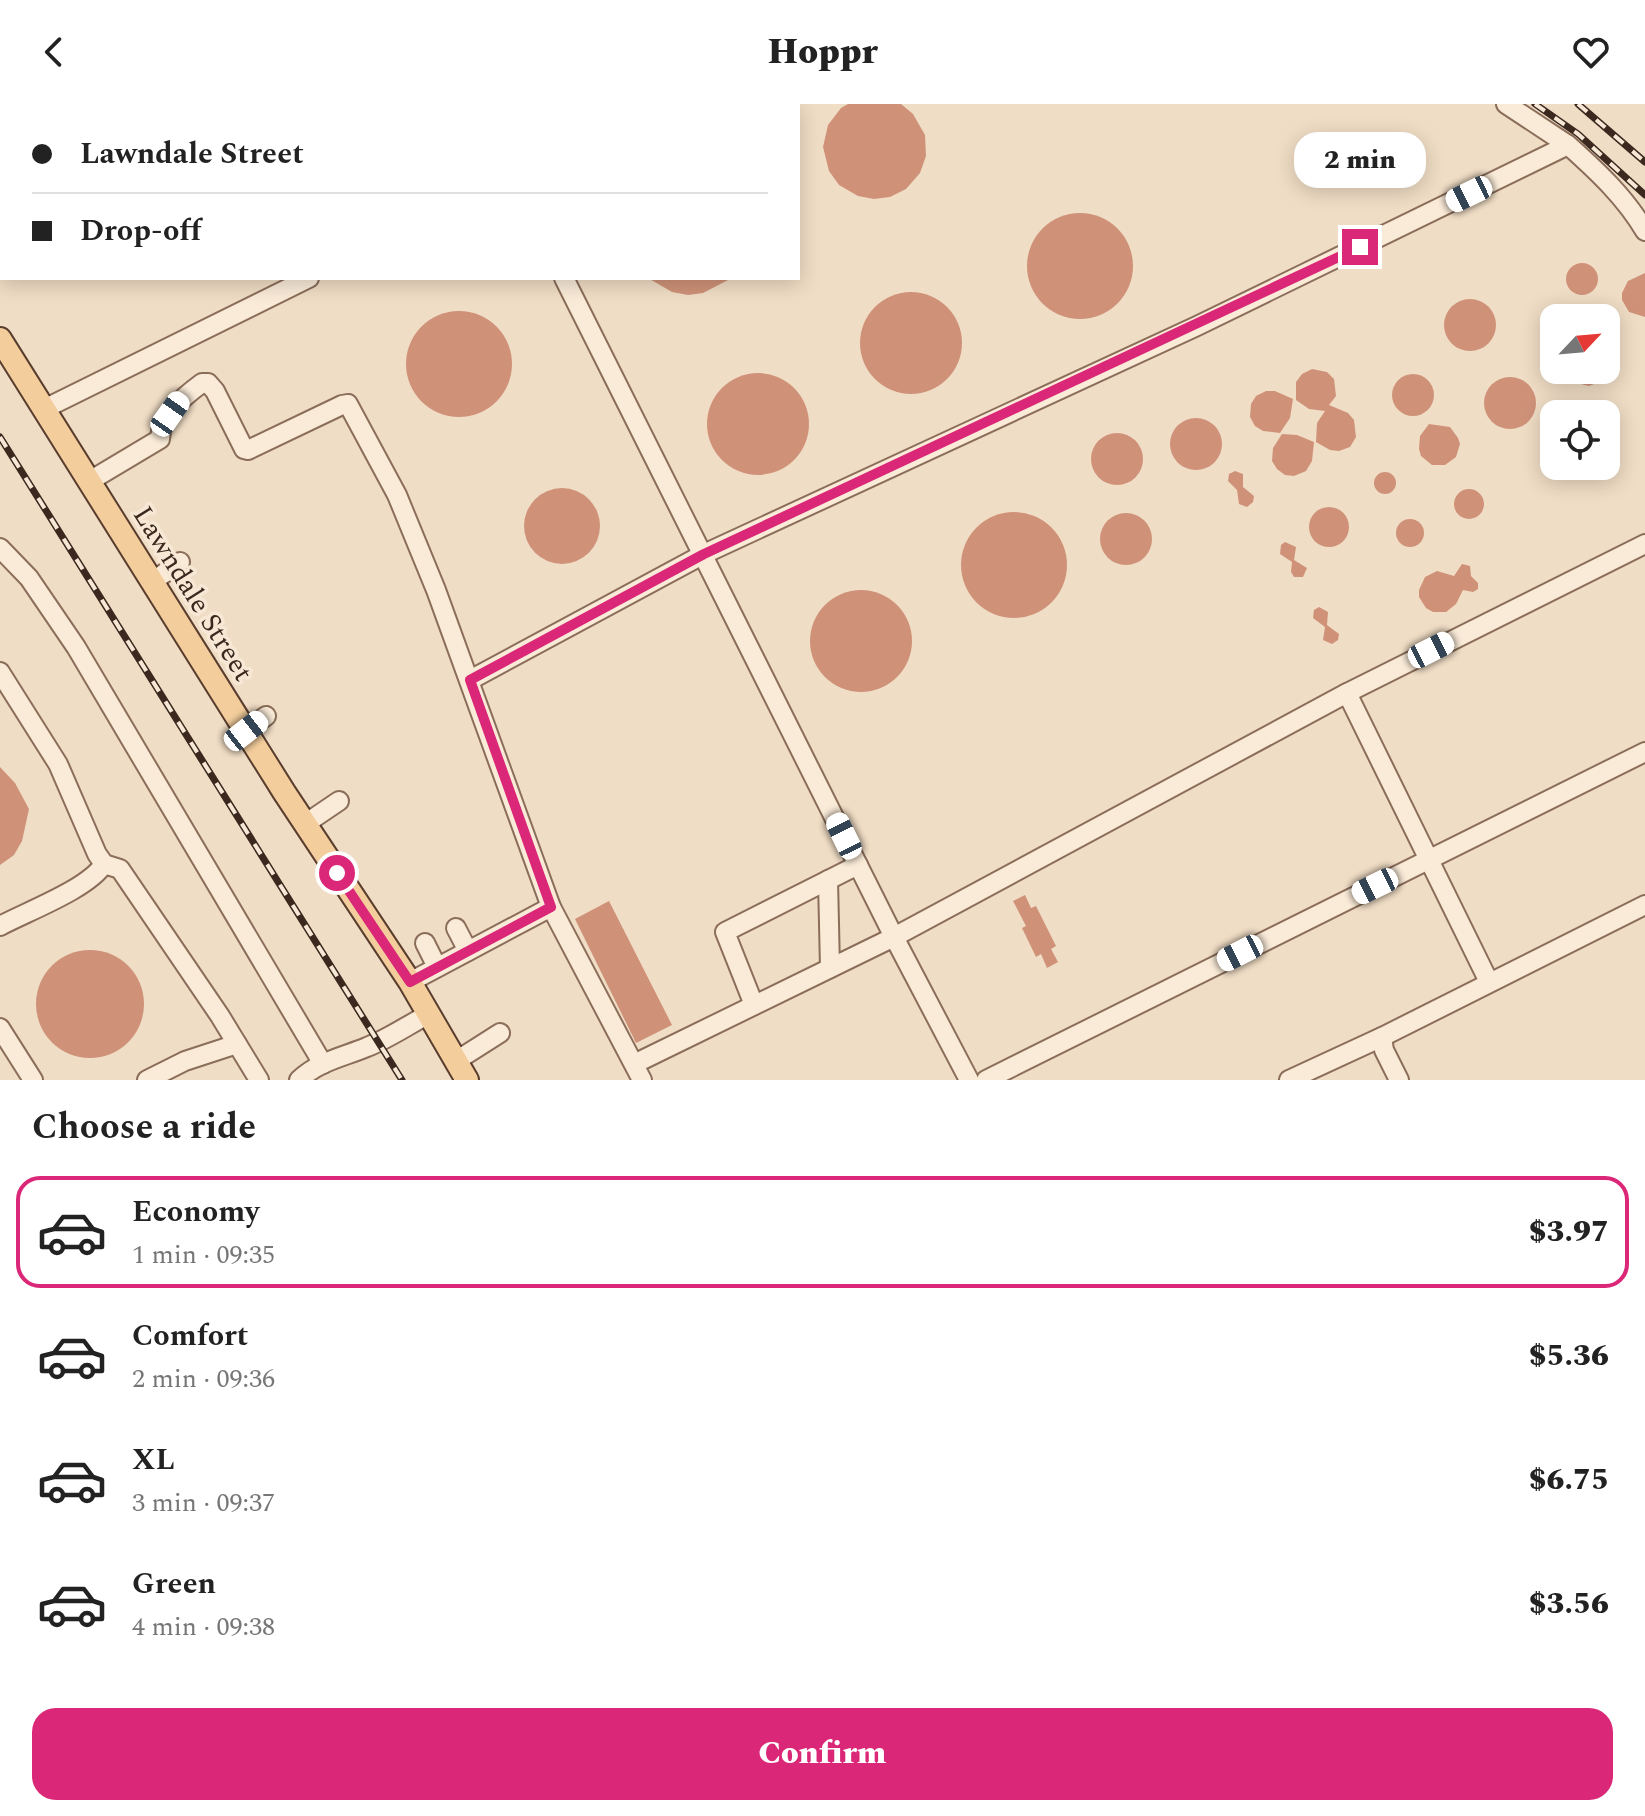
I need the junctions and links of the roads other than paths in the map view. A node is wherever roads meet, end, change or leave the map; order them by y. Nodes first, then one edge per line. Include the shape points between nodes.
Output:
1 (1506, 104) edge
2 (1568, 145) junction
3 (1645, 231) edge
4 (565, 280) edge
5 (289, 283) edge
6 (0, 339) edge
7 (44, 409) junction
8 (88, 482) junction
9 (1645, 544) edge
10 (0, 548) edge
11 (704, 554) junction
12 (180, 562) dead end
13 (152, 582) junction
14 (0, 672) edge
15 (470, 680) junction
16 (1347, 693) junction
17 (266, 716) dead end
18 (246, 731) junction
19 (1645, 752) edge
20 (339, 801) dead end
21 (305, 824) junction
22 (1428, 859) junction
23 (104, 864) junction
24 (858, 865) junction
25 (828, 880) junction
26 (1645, 905) edge
27 (551, 907) junction
28 (0, 926) edge
29 (456, 928) dead end
30 (894, 937) junction
31 (425, 943) dead end
32 (468, 951) junction
33 (437, 967) junction
34 (830, 968) junction
35 (410, 982) junction
36 (1489, 982) junction
37 (754, 1005) junction
38 (429, 1014) junction
39 (0, 1028) edge
40 (500, 1033) dead end
41 (1382, 1037) junction
42 (237, 1044) junction
43 (323, 1064) junction
44 (462, 1071) edge
45 (638, 1072) edge
46 (995, 1078) edge
47 (33, 1080) edge
48 (147, 1080) edge
49 (259, 1080) edge
50 (299, 1080) edge
51 (969, 1080) edge
52 (1289, 1080) edge
53 (1399, 1080) edge

1 - 2 lane
2 - 3 lane via 1605,178
2 - 11 lane via 1197,326
4 - 11 lane
5 - 7 lane
6 - 7 main road, Lawndale Street
7 - 8 main road, Lawndale Street
8 - 13 main road, Lawndale Street
8 - 15 lane via 160,439 161,427 182,398 202,383 215,391 248,450 348,404 397,495
9 - 16 lane
10 - 43 lane via 29,578 76,647
11 - 15 lane
11 - 24 lane
12 - 13 lane
13 - 18 main road, Lawndale Street
14 - 23 lane via 58,764
15 - 27 lane
16 - 22 lane
16 - 30 lane
17 - 18 lane
18 - 21 main road, Lawndale Street
19 - 22 lane
20 - 21 lane
21 - 35 main road, Lawndale Street
22 - 36 lane
22 - 46 lane
23 - 28 lane via 81,885
23 - 42 lane via 120,869
24 - 25 lane
24 - 30 lane
25 - 34 lane
25 - 37 lane via 725,932
26 - 36 lane
27 - 32 lane
27 - 45 lane
29 - 32 lane
30 - 34 lane
30 - 51 lane
31 - 33 lane
32 - 33 lane
33 - 35 lane
34 - 37 lane
35 - 38 main road, Lawndale Street
36 - 41 lane
37 - 45 lane
38 - 43 lane via 369,1047
38 - 44 main road, Lawndale Street
39 - 47 lane
40 - 44 lane
41 - 52 lane
41 - 53 lane
42 - 48 lane
42 - 49 lane
43 - 50 lane

